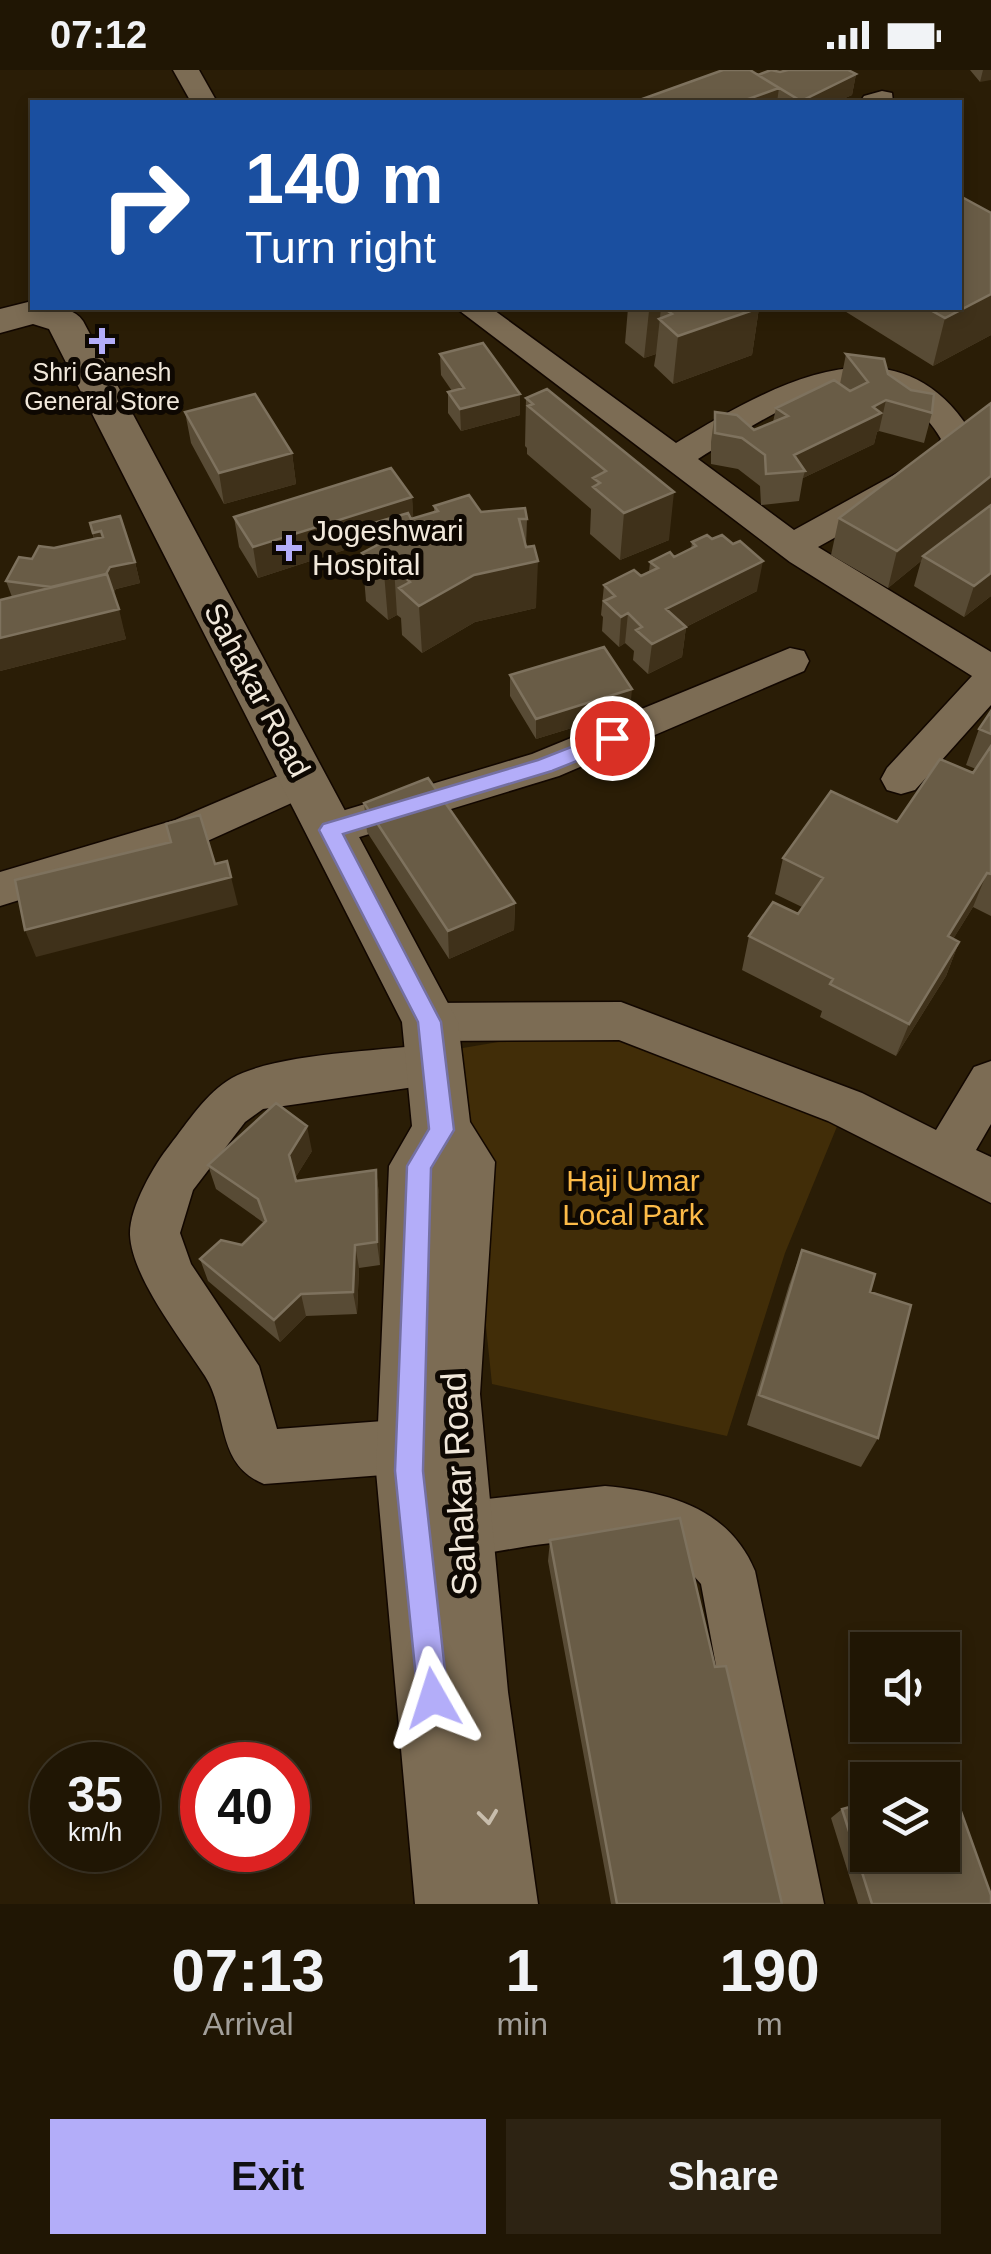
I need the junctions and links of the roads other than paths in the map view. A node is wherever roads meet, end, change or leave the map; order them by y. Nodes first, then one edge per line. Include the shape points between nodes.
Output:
1 (186, 70) edge
2 (203, 100) edge
3 (475, 310) edge
4 (0, 321) edge
5 (675, 459) junction
6 (792, 546) junction
7 (790, 661) dead end
8 (991, 670) edge
9 (991, 680) edge
10 (901, 779) dead end
11 (304, 780) junction
12 (330, 830) junction
13 (0, 889) edge
14 (432, 1043) junction
15 (991, 1081) edge
16 (442, 1130) junction
17 (946, 1157) junction
18 (991, 1181) edge
19 (410, 1446) junction
20 (459, 1530) junction
21 (453, 1695) junction
22 (454, 1904) edge
23 (499, 1904) edge
24 (792, 1904) edge

1 - 2 street
3 - 5 street
4 - 11 street, Sahakar Road via 33,312 64,322
5 - 6 street
5 - 6 street via 846,376 878,375 924,398 952,426 958,440 948,460
6 - 8 street
7 - 12 street via 544,765
9 - 10 street
11 - 12 street, Sahakar Road
11 - 13 street via 188,832
12 - 14 street, Sahakar Road
14 - 16 street, Sahakar Road
14 - 17 street via 621,1021 845,1107
14 - 19 street via 249,1092 228,1108 171,1180 155,1233 173,1281 240,1384 250,1435 264,1457
15 - 17 street
16 - 19 street, Sahakar Road via 419,1166
16 - 20 street, Sahakar Road via 466,1162 448,1394
17 - 18 street
19 - 21 street, Sahakar Road
20 - 21 street, Sahakar Road
20 - 24 street via 600,1512 700,1537 719,1556
21 - 22 street, Sahakar Road
21 -> 23 street, Sahakar Road

